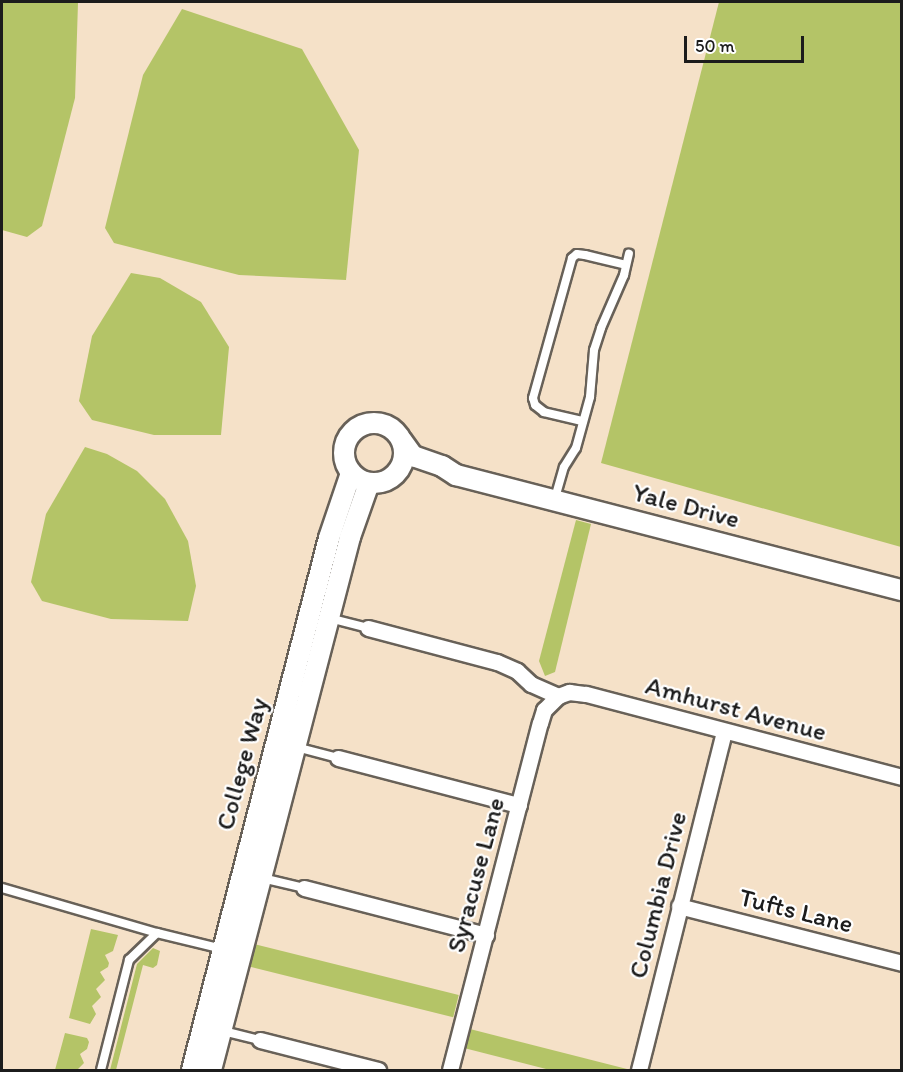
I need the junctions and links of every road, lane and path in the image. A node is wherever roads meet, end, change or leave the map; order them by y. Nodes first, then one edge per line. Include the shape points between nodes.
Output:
1 (629, 255) dead end
2 (626, 265) junction
3 (582, 421) junction
4 (402, 441) junction
5 (351, 472) junction
6 (456, 475) junction
7 (394, 476) junction
8 (369, 483) junction
9 (555, 500) junction
10 (902, 590) edge
11 (328, 618) junction
12 (368, 628) joint
13 (558, 696) junction
14 (724, 731) junction
15 (296, 747) junction
16 (338, 758) joint
17 (902, 777) edge
18 (519, 806) junction
19 (260, 877) junction
20 (2, 888) edge
21 (304, 888) joint
22 (679, 906) junction
23 (157, 933) junction
24 (486, 935) junction
25 (222, 949) junction
26 (902, 963) edge
27 (231, 988) junction
28 (221, 1030) junction
29 (260, 1040) joint
30 (101, 1071) edge
31 (192, 1071) edge
32 (211, 1071) edge
33 (378, 1071) edge
34 (450, 1071) edge
35 (639, 1071) edge

1 - 2 lane
2 - 3 lane via 597,339 590,397
2 - 3 lane via 577,254 569,267 533,398 544,412
3 - 9 lane via 576,448 564,467
4 - 5 street via 388,426 368,423 358,427 345,443 345,464
4 - 6 street, Yale Drive via 413,456
4 - 7 street via 403,460
5 - 8 street
5 - 25 street, College Way via 329,538
6 - 7 street, Yale Drive via 439,478 410,470
6 - 9 street, Yale Drive
7 - 8 street
8 - 11 street, College Way
9 - 10 street, Yale Drive
11 - 12 lane
11 - 15 street, College Way
12 - 13 street via 497,662
13 - 14 street, Amhurst Avenue via 569,692 586,694
13 - 18 street, Syracuse Lane via 542,717
14 - 17 street, Amhurst Avenue
14 - 22 street, Columbia Drive
15 - 16 lane
15 - 19 street, College Way
16 - 18 street
18 - 24 street, Syracuse Lane
19 - 21 lane
19 - 27 street, College Way
20 - 23 lane
21 - 24 street
22 - 26 street, Tufts Lane
22 - 35 street, Columbia Drive
23 - 25 lane
23 - 30 lane via 129,960
24 - 34 street, Syracuse Lane
25 - 27 lane
25 - 31 street, College Way
27 - 28 street, College Way
28 - 29 lane
28 - 32 street, College Way
29 - 33 street

